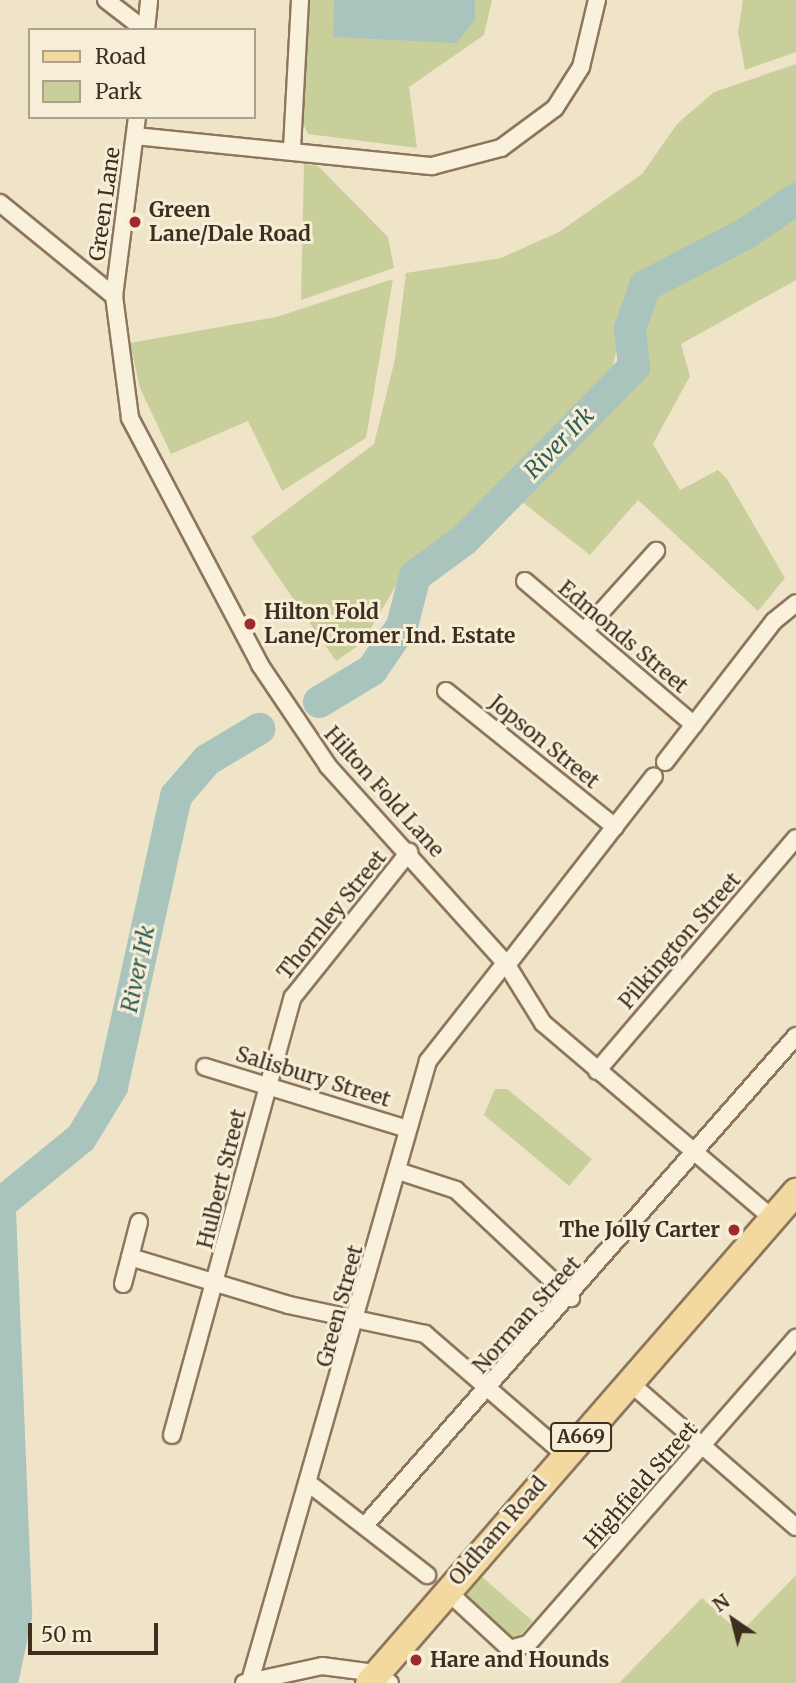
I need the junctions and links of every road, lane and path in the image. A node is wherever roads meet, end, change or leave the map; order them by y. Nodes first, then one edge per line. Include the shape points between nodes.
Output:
1 (106, 0) edge
2 (149, 0) edge
3 (300, 0) edge
4 (597, 0) edge
5 (143, 28) edge
6 (146, 28) edge
7 (137, 119) edge
8 (135, 136) junction
9 (292, 148) junction
10 (0, 203) edge
11 (114, 296) junction
12 (656, 551) dead end
13 (525, 581) dead end
14 (796, 603) edge
15 (584, 631) junction
16 (446, 691) dead end
17 (694, 724) junction
18 (665, 762) dead end
19 (654, 776) dead end
20 (615, 827) junction
21 (796, 838) edge
22 (409, 852) junction
23 (506, 964) junction
24 (796, 1036) edge
25 (205, 1066) dead end
26 (597, 1071) junction
27 (268, 1086) junction
28 (408, 1129) junction
29 (694, 1155) junction
30 (398, 1171) junction
31 (796, 1192) edge
32 (772, 1218) junction
33 (139, 1222) dead end
34 (130, 1257) junction
35 (218, 1283) junction
36 (123, 1284) dead end
37 (571, 1298) junction
38 (359, 1319) junction
39 (796, 1338) edge
40 (629, 1382) junction
41 (488, 1389) junction
42 (172, 1435) dead end
43 (704, 1446) junction
44 (565, 1455) junction
45 (311, 1485) junction
46 (367, 1523) junction
47 (796, 1527) edge
48 (437, 1582) junction
49 (378, 1680) edge
50 (247, 1682) edge

1 - 5 street
2 - 6 street
3 - 9 street
4 - 9 street via 581,67 555,108 501,148 432,166
7 - 8 street, Green Lane
8 - 9 street
8 - 11 street, Green Lane
10 - 11 street
11 - 22 street, Hilton Fold Lane via 130,418 303,732
12 - 15 street
13 - 15 street, Edmonds Street
14 - 17 street via 774,621
15 - 17 street, Edmonds Street
16 - 20 street, Jopson Street
17 - 18 street
19 - 20 street, Green Street
20 - 23 street, Green Street
21 - 26 street, Pilkington Street
22 - 23 street, Hilton Fold Lane
22 - 27 street, Thornley Street via 300,985
23 - 26 street, Hilton Fold Lane via 543,1023
23 - 28 street, Green Street via 432,1051
24 - 29 street, Norman Street
25 - 27 street, Salisbury Street
26 - 29 street, Hilton Fold Lane
27 - 28 street, Salisbury Street
27 - 35 street, Hulbert Street
28 - 30 street, Green Street
29 - 32 street, Hilton Fold Lane
29 - 37 street, Norman Street
30 - 37 street via 456,1190
30 - 38 street, Green Street
31 - 32 main road, Oldham Road / A669
32 - 40 main road, Oldham Road / A669
33 - 34 street
34 - 35 street, Hulbert Street
34 - 36 street
35 - 38 street, Hulbert Street
35 - 42 street, Hulbert Street
37 - 41 street, Norman Street
38 - 41 street, Hulbert Street via 425,1334
38 - 45 street, Green Street
39 - 43 street, Highfield Street
40 - 43 street
40 - 44 main road, Oldham Road / A669
41 - 44 street, Hulbert Street
41 - 46 street, Norman Street
43 - 47 street
43 - 48 street, Highfield Street via 528,1644 510,1648
44 - 48 main road, Oldham Road / A669
45 - 46 street
45 - 50 street, Green Street
46 - 48 street
48 - 49 main road, Oldham Road / A669
49 - 50 street via 322,1666

